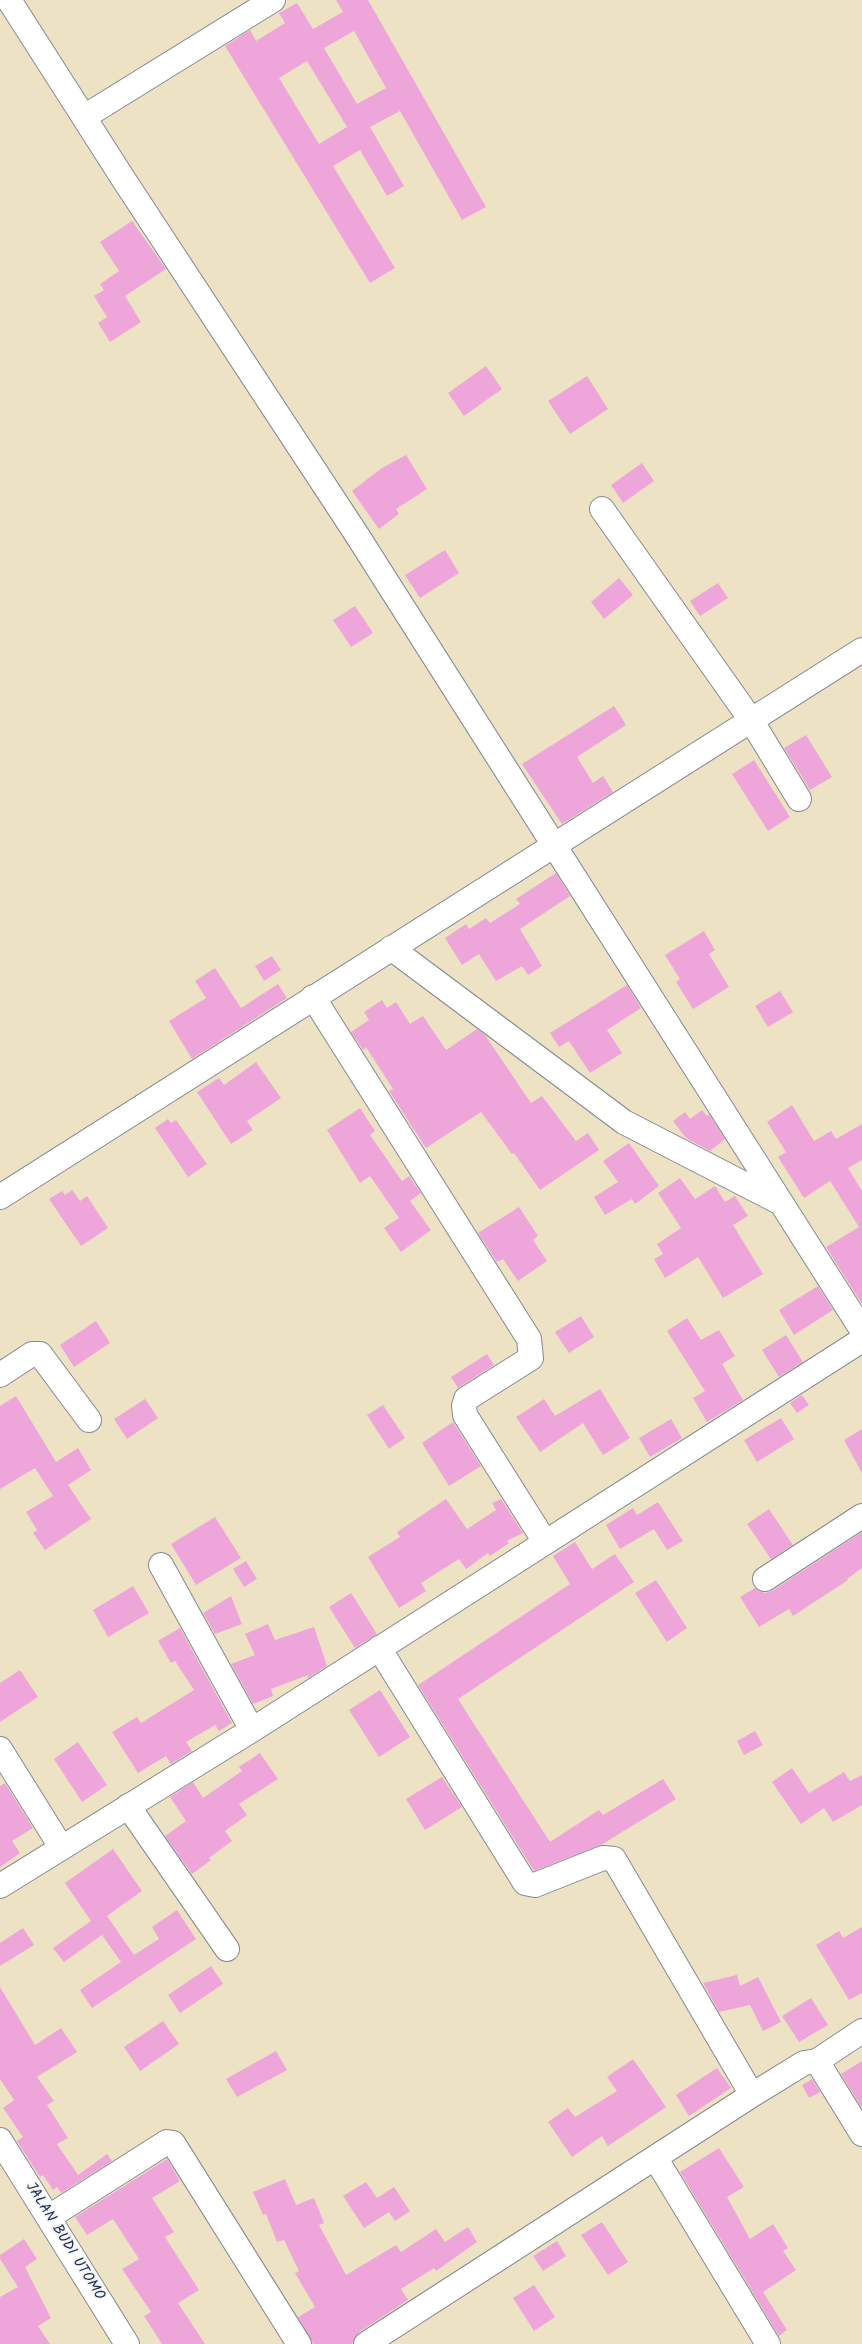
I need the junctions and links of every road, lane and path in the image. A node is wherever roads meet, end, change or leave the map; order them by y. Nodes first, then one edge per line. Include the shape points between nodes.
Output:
1 (9, 0) edge
2 (273, 0) edge
3 (84, 117) junction
4 (602, 509) dead end
5 (862, 650) edge
6 (751, 720) junction
7 (799, 799) dead end
8 (552, 845) junction
9 (390, 948) junction
10 (313, 997) junction
11 (0, 1197) edge
12 (781, 1203) junction
13 (862, 1330) edge
14 (862, 1340) edge
15 (0, 1375) edge
16 (89, 1420) dead end
17 (862, 1516) edge
18 (545, 1542) junction
19 (161, 1565) dead end
20 (765, 1579) dead end
21 (380, 1648) junction
22 (252, 1730) junction
23 (0, 1749) edge
24 (128, 1806) junction
25 (61, 1847) junction
26 (0, 1886) edge
27 (228, 1949) dead end
28 (862, 2031) edge
29 (817, 2061) junction
30 (752, 2095) junction
31 (862, 2134) edge
32 (0, 2140) edge
33 (656, 2159) junction
34 (49, 2217) junction
35 (123, 2343) edge
36 (299, 2344) edge
37 (366, 2344) edge
38 (768, 2344) edge

1 - 3 street
2 - 3 street
3 - 8 street via 357,534
4 - 6 street
5 - 6 street
6 - 7 street
6 - 8 street
8 - 9 street
8 - 12 street
9 - 10 street
9 - 12 street via 624,1122
10 - 11 street
10 - 18 street via 530,1339 531,1358 466,1400 464,1406 465,1415
12 - 13 street
14 - 18 street
15 - 16 street via 32,1354 40,1354
17 - 20 street
18 - 21 street
19 - 22 street
21 - 22 street
21 - 30 street via 525,1883 535,1885 603,1858 614,1859
22 - 24 street
23 - 25 street
24 - 25 street
24 - 27 street
25 - 26 street
28 - 29 street
29 - 30 street via 804,2063
29 - 31 street
30 - 33 street
32 - 34 street, JALAN BUDI UTOMO
33 - 37 street
33 - 38 street
34 - 35 street, JALAN BUDI UTOMO
34 - 36 street via 167,2142 173,2143

